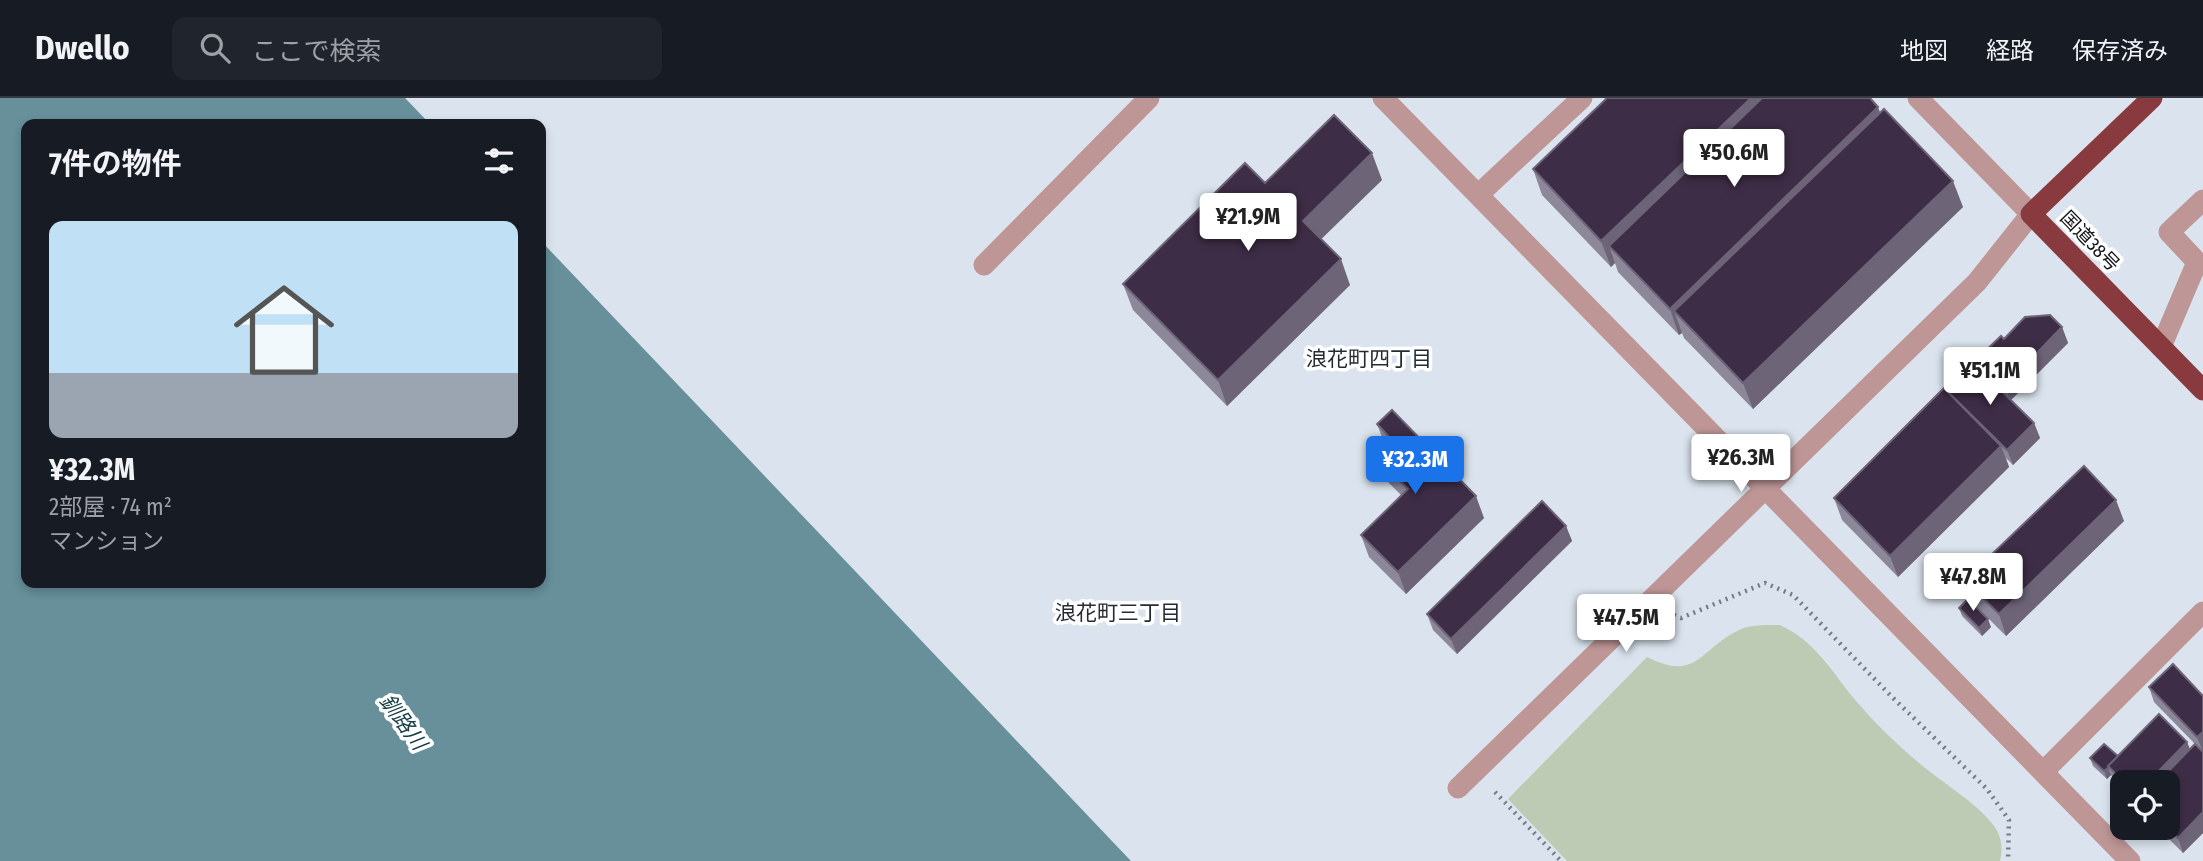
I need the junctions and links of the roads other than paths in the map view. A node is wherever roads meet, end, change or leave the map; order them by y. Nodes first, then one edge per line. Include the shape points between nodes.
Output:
1 (1149, 98) edge
2 (1382, 98) edge
3 (1582, 98) edge
4 (1918, 98) edge
5 (2152, 98) edge
6 (1478, 195) junction
7 (2203, 200) edge
8 (2031, 214) junction
9 (984, 265) dead end
10 (2161, 347) junction
11 (2201, 384) edge
12 (1765, 489) junction
13 (2203, 612) edge
14 (2043, 772) junction
15 (1458, 788) dead end
16 (2130, 861) edge

1 - 9 street
2 - 6 street
3 - 6 street
4 - 8 street
5 - 8 highway, 国道38号
6 - 12 street
7 - 10 street via 2169,232 2197,262
8 - 10 highway, 国道38号
8 - 12 street via 1977,282
10 - 11 highway, 国道38号
12 - 14 street
12 - 15 street
13 - 14 street
14 - 16 street

